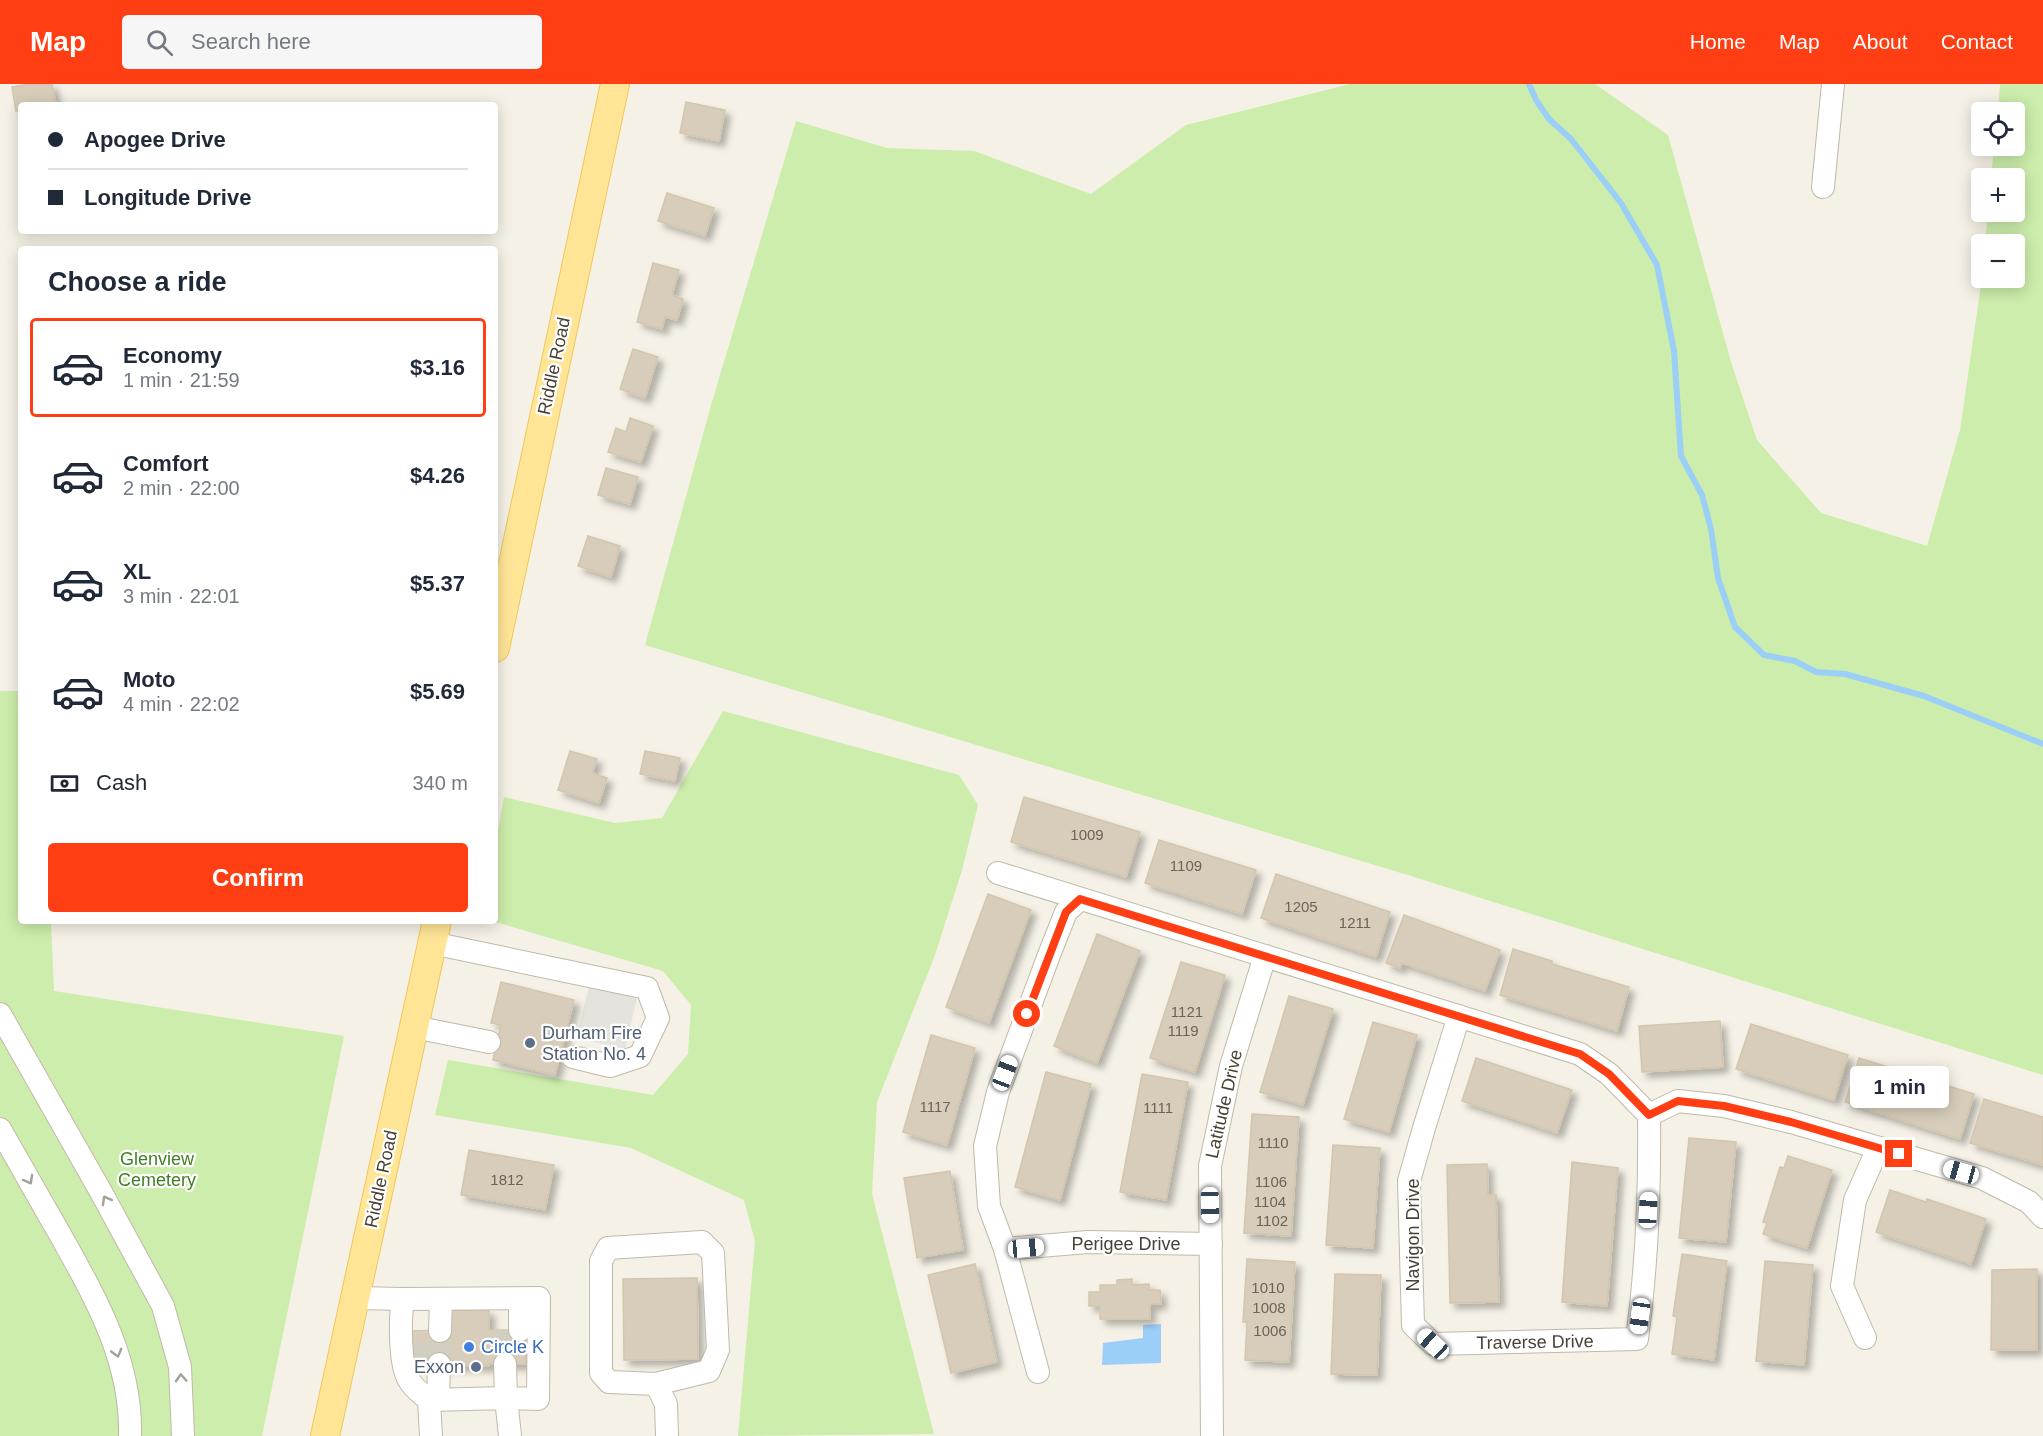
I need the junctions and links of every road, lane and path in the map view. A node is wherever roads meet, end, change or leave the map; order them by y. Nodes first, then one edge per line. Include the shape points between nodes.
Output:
1 (615, 84) edge
2 (1833, 84) edge
3 (1823, 187) dead end
4 (500, 597) edge
5 (498, 617) edge
6 (998, 873) dead end
7 (1080, 899) junction
8 (434, 932) edge
9 (1265, 956) junction
10 (0, 1014) edge
11 (1459, 1016) junction
12 (414, 1027) junction
13 (489, 1042) dead end
14 (573, 1057) dead end
15 (1649, 1115) junction
16 (0, 1129) edge
17 (1878, 1148) junction
18 (2043, 1217) edge
19 (1211, 1244) junction
20 (1005, 1250) junction
21 (355, 1298) junction
22 (410, 1299) junction
23 (441, 1299) junction
24 (512, 1299) junction
25 (512, 1330) tunnel mouth
26 (417, 1331) tunnel mouth
27 (440, 1331) tunnel mouth
28 (1865, 1338) dead end
29 (1433, 1344) joint
30 (439, 1364) tunnel mouth
31 (513, 1364) tunnel mouth
32 (417, 1365) tunnel mouth
33 (1038, 1372) dead end
34 (656, 1384) junction
35 (428, 1396) junction
36 (514, 1398) junction
37 (130, 1436) edge
38 (183, 1436) edge
39 (325, 1436) edge
40 (431, 1436) edge
41 (510, 1436) edge
42 (667, 1436) edge
43 (1212, 1436) edge

1 - 4 main road, Riddle Road
2 - 3 street
4 - 5 main road, Riddle Road
6 - 7 street
7 - 9 street
7 - 20 street via 1066,912 1049,954 998,1092 985,1146 989,1206
8 - 12 main road, Riddle Road
8 - 14 street via 646,988 658,1018 640,1056 610,1066
9 - 11 street
9 - 19 street, Latitude Drive via 1231,1066 1209,1166
38 -> 10 street via 180,1367 164,1306
11 - 15 street via 1580,1054 1609,1074
11 - 29 street, Navigon Drive via 1409,1181 1413,1325
12 - 13 street
12 - 21 main road, Riddle Road
15 - 17 street via 1678,1101 1724,1106
15 - 29 street, Traverse Drive via 1649,1201 1637,1339
16 -> 37 street via 98,1302 117,1348 127,1394
17 - 18 street via 1982,1178 2029,1202
17 - 28 street via 1855,1200 1842,1286
19 - 20 street, Perigee Drive via 1088,1242
19 - 43 street, Latitude Drive
20 - 33 street
21 - 22 street
21 - 39 main road, Riddle Road
22 - 23 street
22 - 26 street
22 - 35 street via 401,1316 404,1370 410,1382
23 - 24 street
23 - 27 street
24 - 25 street
24 - 36 street via 539,1298 538,1399
30 - 35 street
31 - 36 street
32 - 35 street
34 - 34 street via 609,1382 601,1372 601,1261 608,1248 702,1242 713,1253 718,1350 709,1371
34 - 42 street via 666,1404
35 - 36 street
35 - 40 street
36 - 41 street

